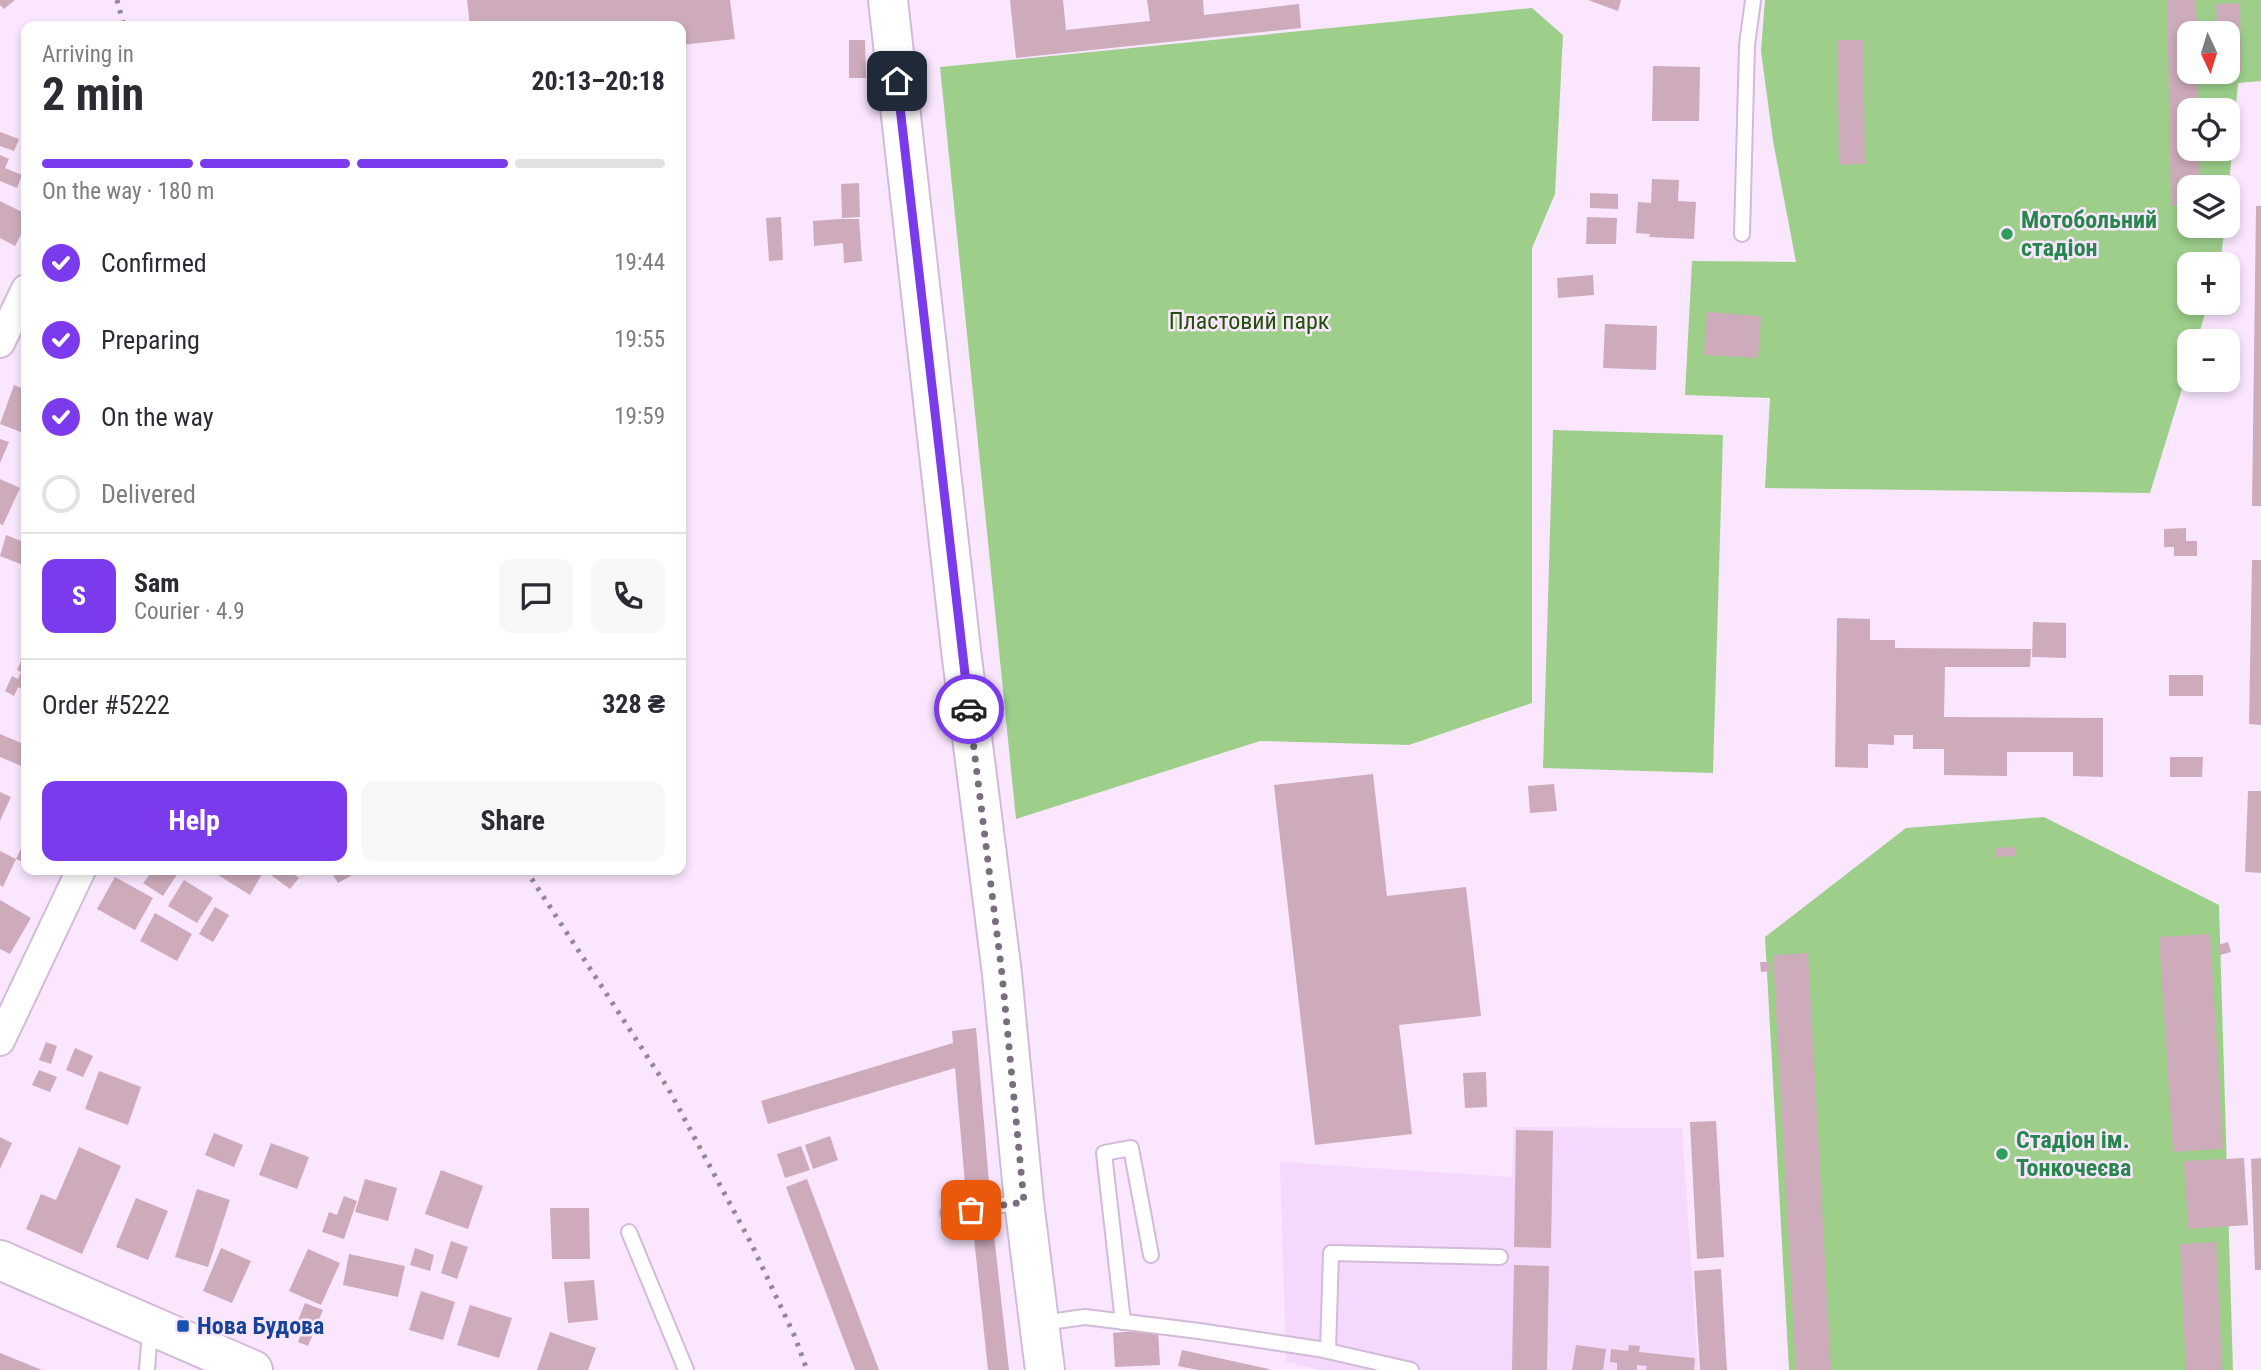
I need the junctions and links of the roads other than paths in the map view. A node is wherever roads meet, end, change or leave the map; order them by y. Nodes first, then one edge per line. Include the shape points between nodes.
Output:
1 (888, 0) edge
2 (1752, 0) edge
3 (1742, 234) dead end
4 (21, 299) edge
5 (0, 343) edge
6 (78, 875) edge
7 (0, 1041) edge
8 (1024, 1202) junction
9 (948, 1213) dead end
10 (629, 1232) dead end
11 (1151, 1255) dead end
12 (1500, 1257) dead end
13 (0, 1260) edge
14 (1123, 1322) junction
15 (1039, 1323) junction
16 (150, 1326) junction
17 (1328, 1350) junction
18 (147, 1370) edge
19 (253, 1370) edge
20 (686, 1370) edge
21 (1045, 1370) edge
22 (1410, 1370) edge

1 - 8 main road via 1002,974
2 - 3 lane
4 - 5 street
6 - 7 street
8 - 9 lane
8 - 15 main road
10 - 20 lane
11 - 14 lane via 1131,1148 1104,1153
12 - 17 lane via 1331,1253
13 - 16 main road
14 - 15 lane via 1085,1317
14 - 17 lane
15 - 21 main road
16 - 18 lane
16 - 19 main road
17 - 22 lane

